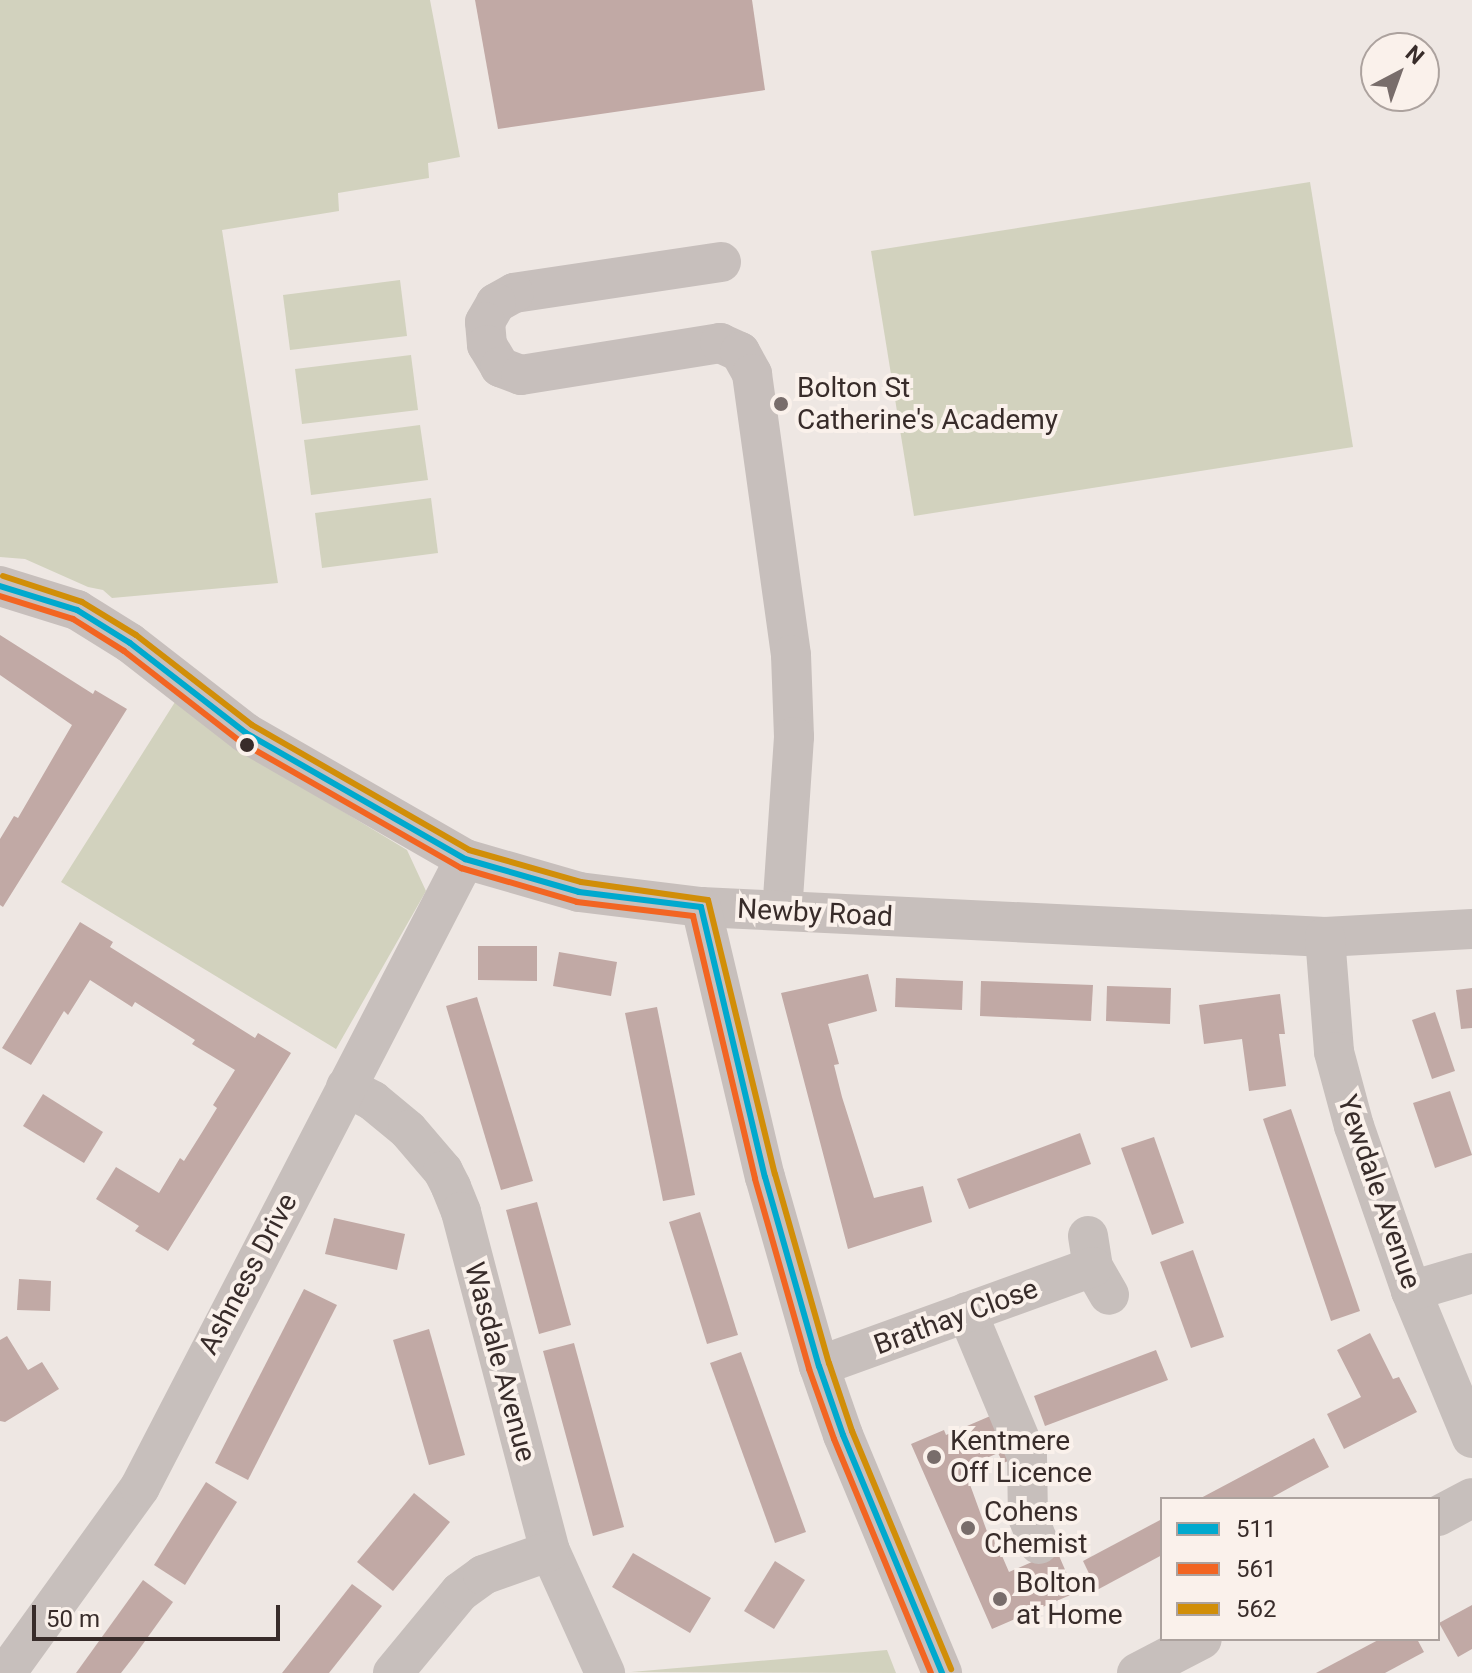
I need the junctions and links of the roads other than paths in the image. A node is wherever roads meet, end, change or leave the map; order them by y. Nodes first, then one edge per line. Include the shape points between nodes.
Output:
1 (721, 262) dead end
2 (0, 586) edge
3 (465, 859) junction
4 (701, 907) junction
5 (782, 911) junction
6 (1472, 929) edge
7 (1325, 937) junction
8 (346, 1087) junction
9 (1096, 1266) dead end
10 (1472, 1273) edge
11 (1411, 1291) junction
12 (967, 1312) junction
13 (819, 1366) junction
14 (1472, 1438) edge
15 (1472, 1498) edge
16 (1440, 1515) edge
17 (1039, 1544) dead end
18 (550, 1551) junction
19 (1198, 1641) edge
20 (6, 1673) edge
21 (393, 1673) edge
22 (605, 1673) edge
23 (942, 1673) edge
24 (1137, 1673) edge

1 - 5 street via 514,293 496,303 485,322 487,345 500,367 521,375 720,343 740,352 752,374 791,655 794,737
2 - 3 street, Newby Road via 77,610 130,643 246,733
3 - 4 street, Newby Road via 579,892
3 - 8 street, Ashness Drive
4 - 5 street, Newby Road
4 - 13 street via 765,1177
5 - 7 street, Newby Road
6 - 7 street, Newby Road
7 - 11 street, Yewdale Avenue via 1334,1052
8 - 18 street, Wasdale Avenue via 408,1130 451,1187
8 - 20 street, Ashness Drive via 140,1487
9 - 12 street, Brathay Close
10 - 11 street
11 - 14 street, Yewdale Avenue
12 - 13 street, Brathay Close
12 - 17 street via 1027,1456 1028,1517
13 - 23 street
15 - 16 street
18 - 21 street via 483,1575 460,1592
18 - 22 street, Wasdale Avenue
19 - 24 street

